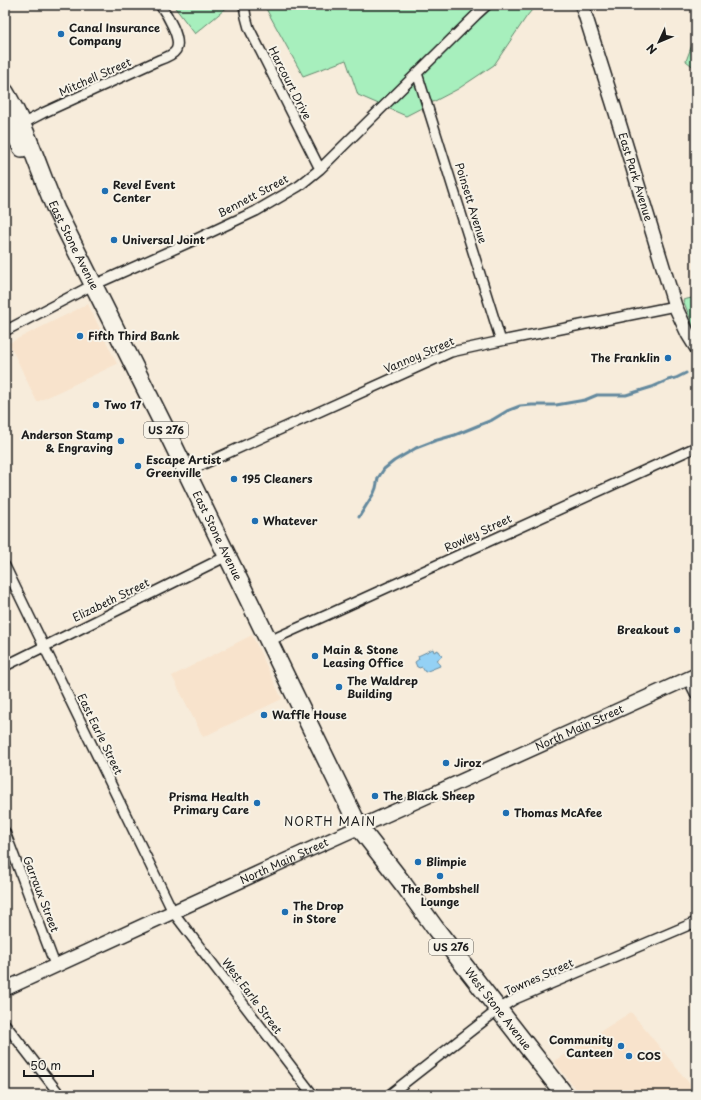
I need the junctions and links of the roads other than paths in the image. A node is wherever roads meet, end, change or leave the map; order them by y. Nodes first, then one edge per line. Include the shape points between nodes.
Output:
1 (160, 5) edge
2 (244, 5) edge
3 (487, 5) edge
4 (582, 5) edge
5 (417, 73) junction
6 (5, 92) edge
7 (5, 116) edge
8 (22, 124) junction
9 (320, 169) junction
10 (43, 180) junction
11 (95, 285) junction
12 (676, 306) junction
13 (5, 331) edge
14 (501, 341) junction
15 (696, 347) edge
16 (696, 447) edge
17 (186, 472) junction
18 (227, 556) junction
19 (5, 566) edge
20 (269, 640) junction
21 (44, 647) junction
22 (5, 666) edge
23 (692, 677) edge
24 (696, 695) edge
25 (359, 827) junction
26 (5, 832) edge
27 (173, 912) junction
28 (696, 922) edge
29 (55, 965) junction
30 (5, 989) edge
31 (499, 1009) junction
32 (5, 1024) edge
33 (60, 1095) edge
34 (313, 1095) edge
35 (389, 1095) edge
36 (565, 1095) edge

1 - 8 street, Mitchell Street via 175,32 177,48 173,52
2 - 9 street, Harcourt Drive via 249,28
3 - 5 street, Bennett Street
4 - 12 street, East Park Avenue
5 - 9 street, Bennett Street
5 - 14 street, Poinsett Avenue
6 - 8 highway, East Stone Avenue / US 276
7 - 10 highway, East Stone Avenue / US 276 via 30,163
8 - 10 highway, East Stone Avenue / US 276
9 - 11 street, Bennett Street via 298,186 256,211
10 - 11 highway, East Stone Avenue / US 276
11 - 13 street, Bennett Street
11 - 17 highway, East Stone Avenue / US 276
12 - 14 street, Vannoy Street
12 - 15 street, East Park Avenue
14 - 17 street, Vannoy Street via 450,352
16 - 20 street, Rowley Street
17 - 18 highway, East Stone Avenue / US 276
18 - 20 highway, East Stone Avenue / US 276
18 - 21 street, Elizabeth Street
19 - 21 street, East Earle Street
20 - 25 highway, East Stone Avenue / US 276
21 - 22 street, Elizabeth Street
21 - 27 street, East Earle Street
23 - 24 street
23 - 25 street, North Main Street
25 - 27 street, North Main Street
25 - 31 highway, West Stone Avenue / US 276
26 - 29 street, Garraux Street
27 - 29 street, North Main Street
27 - 34 street, West Earle Street
28 - 31 street, Townes Street via 515,999
29 - 30 street, North Main Street
31 - 35 street, Townes Street
31 - 36 highway, West Stone Avenue / US 276
32 - 33 street

